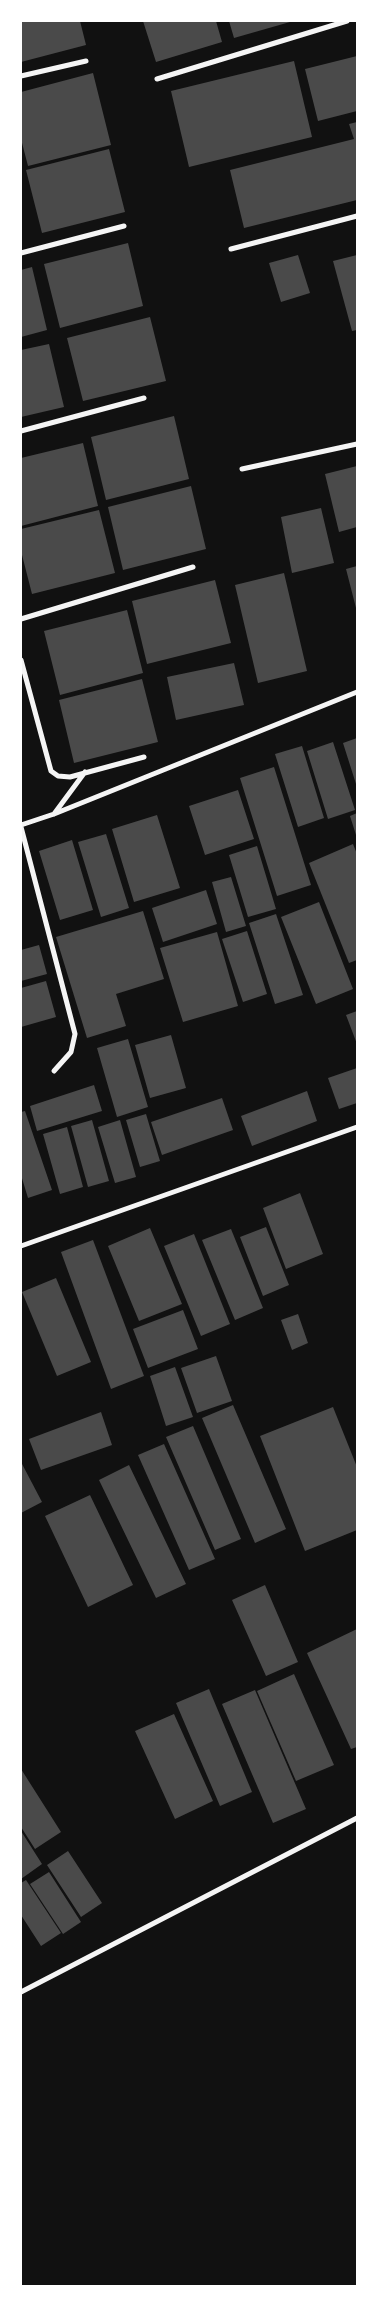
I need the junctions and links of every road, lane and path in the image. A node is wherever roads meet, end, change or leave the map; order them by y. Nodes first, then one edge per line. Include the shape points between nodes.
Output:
1 (347, 21) edge
2 (86, 61) dead end
3 (21, 76) edge
4 (158, 78) dead end
5 (357, 216) edge
6 (124, 226) dead end
7 (232, 249) dead end
8 (21, 253) edge
9 (144, 398) dead end
10 (21, 431) edge
11 (357, 444) edge
12 (242, 469) dead end
13 (192, 566) dead end
14 (21, 619) edge
15 (21, 660) edge
16 (357, 692) edge
17 (144, 757) dead end
18 (85, 772) junction
19 (54, 814) junction
20 (21, 826) edge
21 (54, 1071) dead end
22 (357, 1127) edge
23 (21, 1246) edge
24 (357, 1818) edge
25 (21, 1992) edge

1 - 4 street
2 - 3 street
5 - 7 street
6 - 8 street
9 - 10 street
11 - 12 street
13 - 14 street
15 - 18 street via 51,771 58,776 70,777
16 - 19 street
17 - 18 street
18 - 19 street
19 - 20 street
20 - 21 street via 75,1034 71,1052
22 - 23 street
24 - 25 street

